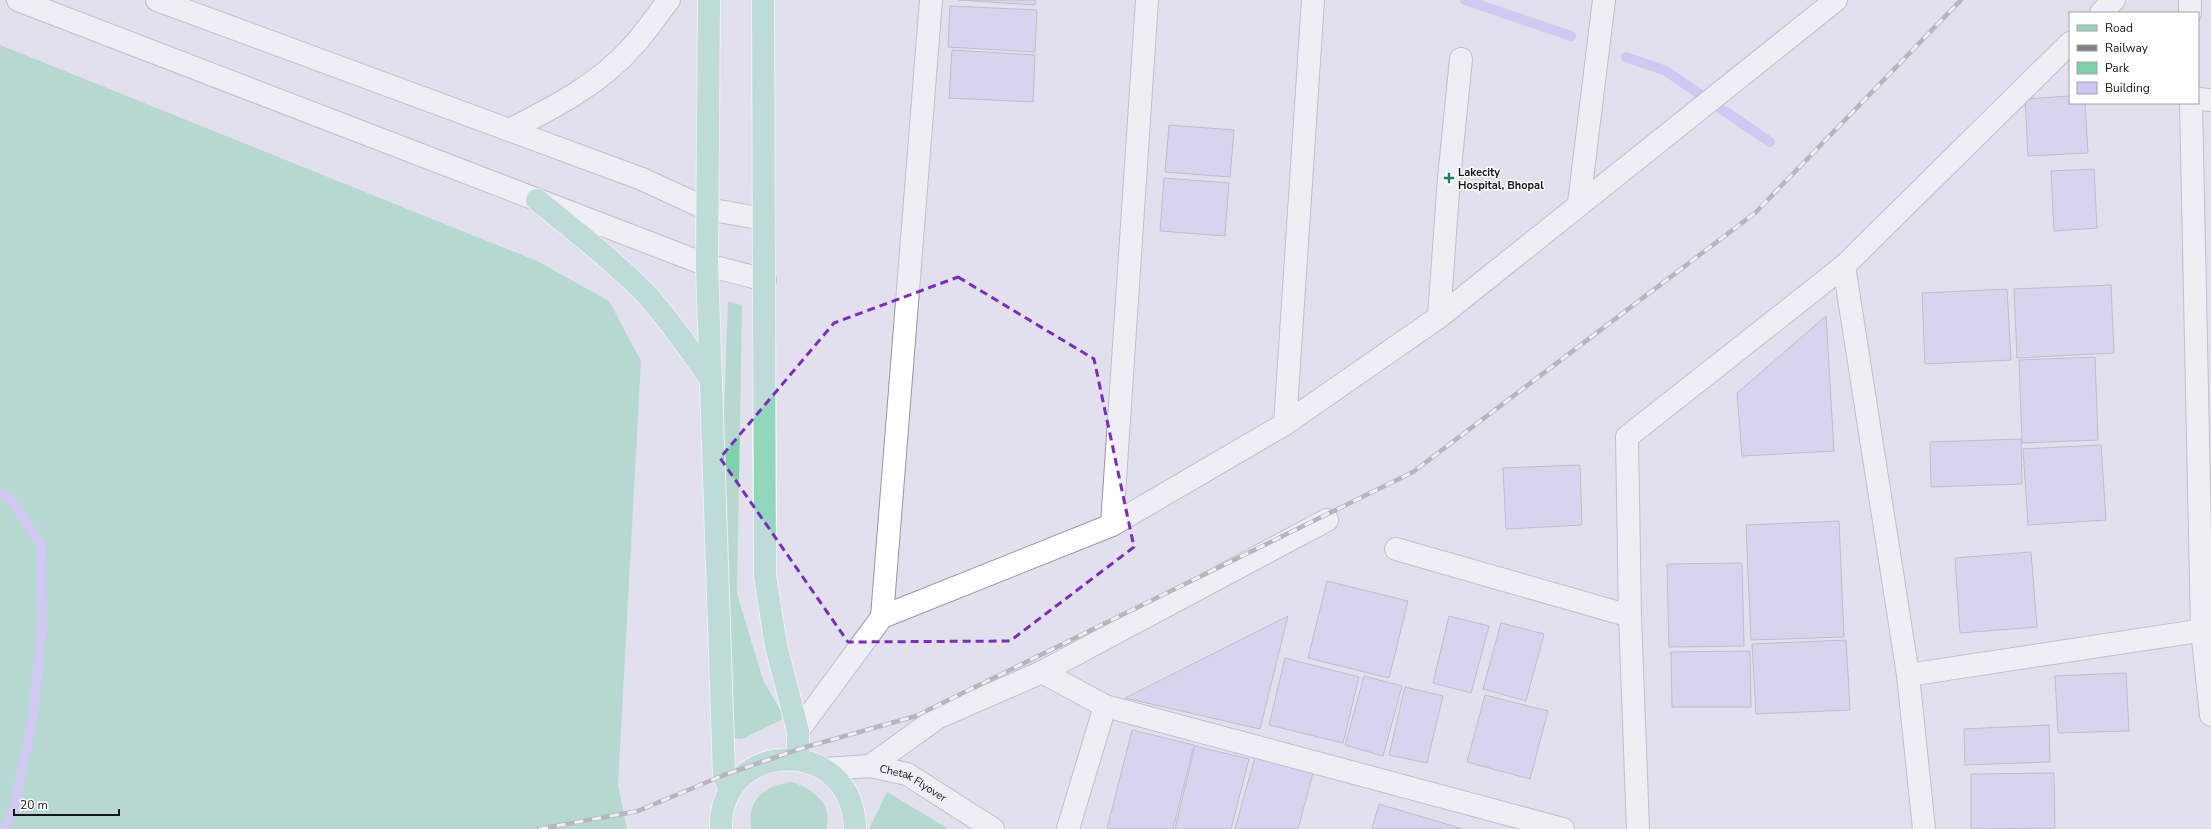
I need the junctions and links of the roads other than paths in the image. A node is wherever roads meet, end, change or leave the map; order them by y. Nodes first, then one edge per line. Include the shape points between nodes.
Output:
1 (18, 0) edge
2 (157, 0) edge
3 (669, 0) edge
4 (709, 0) edge
5 (763, 0) edge
6 (931, 0) edge
7 (1148, 0) edge
8 (1313, 0) edge
9 (1604, 0) edge
10 (1836, 0) edge
11 (2114, 0) edge
12 (2190, 0) edge
13 (2102, 12) edge
14 (2190, 12) edge
15 (2069, 44) edge
16 (1461, 59) dead end
17 (2199, 99) edge
18 (2211, 100) edge
19 (2191, 104) edge
20 (509, 130) junction
21 (537, 200) junction
22 (1579, 204) junction
23 (707, 209) junction
24 (764, 219) junction
25 (707, 265) junction
26 (1844, 266) junction
27 (764, 280) junction
28 (1438, 317) junction
29 (711, 380) junction
30 (1285, 424) junction
31 (1327, 520) dead end
32 (1112, 525) junction
33 (1396, 549) dead end
34 (1630, 616) junction
35 (882, 617) junction
36 (2206, 630) edge
37 (1042, 672) junction
38 (1908, 675) junction
39 (1105, 706) junction
40 (2211, 715) edge
41 (798, 731) junction
42 (798, 759) junction
43 (870, 766) junction
44 (824, 769) junction
45 (730, 790) junction
46 (721, 829) edge
47 (855, 829) edge
48 (993, 829) edge
49 (1068, 829) edge
50 (1563, 829) edge
51 (1638, 829) edge
52 (1924, 829) edge

1 - 21 street
2 - 20 street
3 - 20 street via 632,47 594,81 551,109
4 - 23 main road
5 - 24 main road
6 - 35 street
7 - 32 street
8 - 30 street
9 - 22 street
10 - 22 street
11 - 13 street
12 - 14 street
15 - 26 street
16 - 28 street
17 - 18 street
19 - 36 street
20 - 23 street via 642,179
21 - 25 street
21 - 29 main road via 643,292 673,326
22 - 28 street
23 - 24 street
23 - 25 main road
24 - 27 main road
25 - 27 street
25 - 29 main road
26 - 34 street via 1627,437
26 - 38 street
27 - 41 main road via 765,576 776,646
28 - 30 street
29 - 45 main road via 724,775
30 - 32 street
31 - 37 street
32 - 35 street
33 - 34 street
34 - 51 street
35 - 41 street
36 - 38 street
36 - 40 street
37 - 39 street
37 - 43 street via 937,718
38 - 52 street
39 - 49 street
39 - 50 street
41 - 42 main road
42 - 44 main road
42 - 45 main road via 773,760 749,771
43 - 44 street, Chetak Flyover
43 - 48 street, Chetak Flyover via 907,774
44 - 47 main road via 843,787 854,811
45 - 46 main road via 721,815

